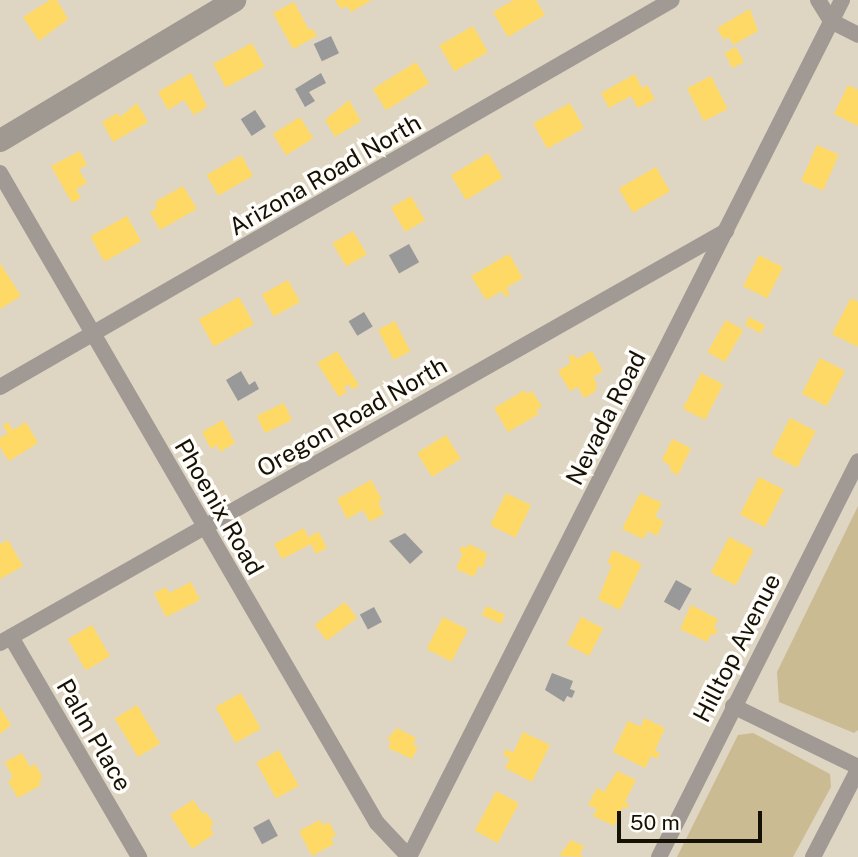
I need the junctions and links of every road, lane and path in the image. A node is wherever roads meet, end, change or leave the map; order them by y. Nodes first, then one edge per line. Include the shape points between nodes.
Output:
1 (234, 0) edge
2 (672, 0) edge
3 (818, 0) edge
4 (842, 0) edge
5 (831, 21) junction
6 (858, 35) edge
7 (0, 140) edge
8 (0, 173) edge
9 (726, 230) junction
10 (95, 334) junction
11 (0, 387) edge
12 (858, 461) edge
13 (204, 527) junction
14 (5, 640) edge
15 (733, 706) junction
16 (858, 768) edge
17 (139, 857) edge
18 (409, 857) edge
19 (659, 857) edge
20 (813, 857) edge

1 - 7 main road
2 - 10 street, Arizona Road North
3 - 5 street
4 - 5 street, Nevada Road
5 - 6 street
5 - 9 street, Nevada Road
8 - 10 street, Phoenix Road
9 - 13 street, Oregon Road North
9 - 18 street, Nevada Road
10 - 11 street, Arizona Road North
10 - 13 street, Phoenix Road
12 - 15 street, Hilltop Avenue
13 - 14 street, Oregon Road North
13 - 18 street, Phoenix Road via 377,823
14 - 17 street, Palm Place
15 - 16 street
15 - 19 street, Hilltop Avenue
16 - 20 street

